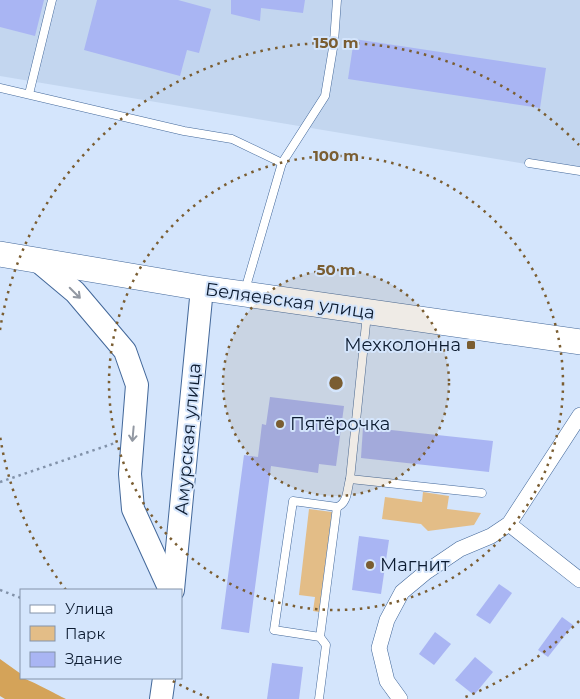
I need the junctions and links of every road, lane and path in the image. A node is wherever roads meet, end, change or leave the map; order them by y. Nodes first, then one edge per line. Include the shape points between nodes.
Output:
1 (52, 0) edge
2 (337, 0) edge
3 (0, 88) edge
4 (29, 94) junction
5 (282, 163) junction
6 (529, 163) dead end
7 (580, 171) edge
8 (0, 254) edge
9 (38, 261) junction
10 (202, 288) junction
11 (244, 294) junction
12 (367, 312) junction
13 (580, 342) edge
14 (580, 415) edge
15 (132, 437) junction
16 (350, 479) junction
17 (0, 482) edge
18 (482, 493) dead end
19 (338, 508) junction
20 (509, 524) junction
21 (580, 580) edge
22 (172, 589) edge
23 (172, 589) edge
24 (0, 590) edge
25 (20, 598) edge
26 (320, 637) junction
27 (164, 679) edge
28 (161, 699) edge
29 (319, 699) edge
30 (400, 699) edge

1 - 4 lane
2 - 5 lane via 325,96
3 - 4 lane
4 - 5 lane via 184,131 232,139
5 - 11 lane
6 - 7 lane
8 - 9 main road, Беляевская улица
9 - 10 main road, Беляевская улица
9 -> 15 street via 75,292 125,351 137,385
10 - 11 main road, Беляевская улица
10 - 22 street, Амурская улица
11 - 12 main road, Беляевская улица
12 - 13 main road, Беляевская улица
12 - 16 lane
14 - 20 street
15 - 17 path
15 - 23 street via 130,474 133,509
16 - 18 lane
16 - 19 lane via 346,499
19 - 26 lane
19 - 26 lane via 293,501 274,630
20 - 21 street
20 - 30 street via 491,536 460,549 402,592 386,620 379,648 386,680
24 - 25 path
26 - 29 lane via 326,645
27 - 28 street

